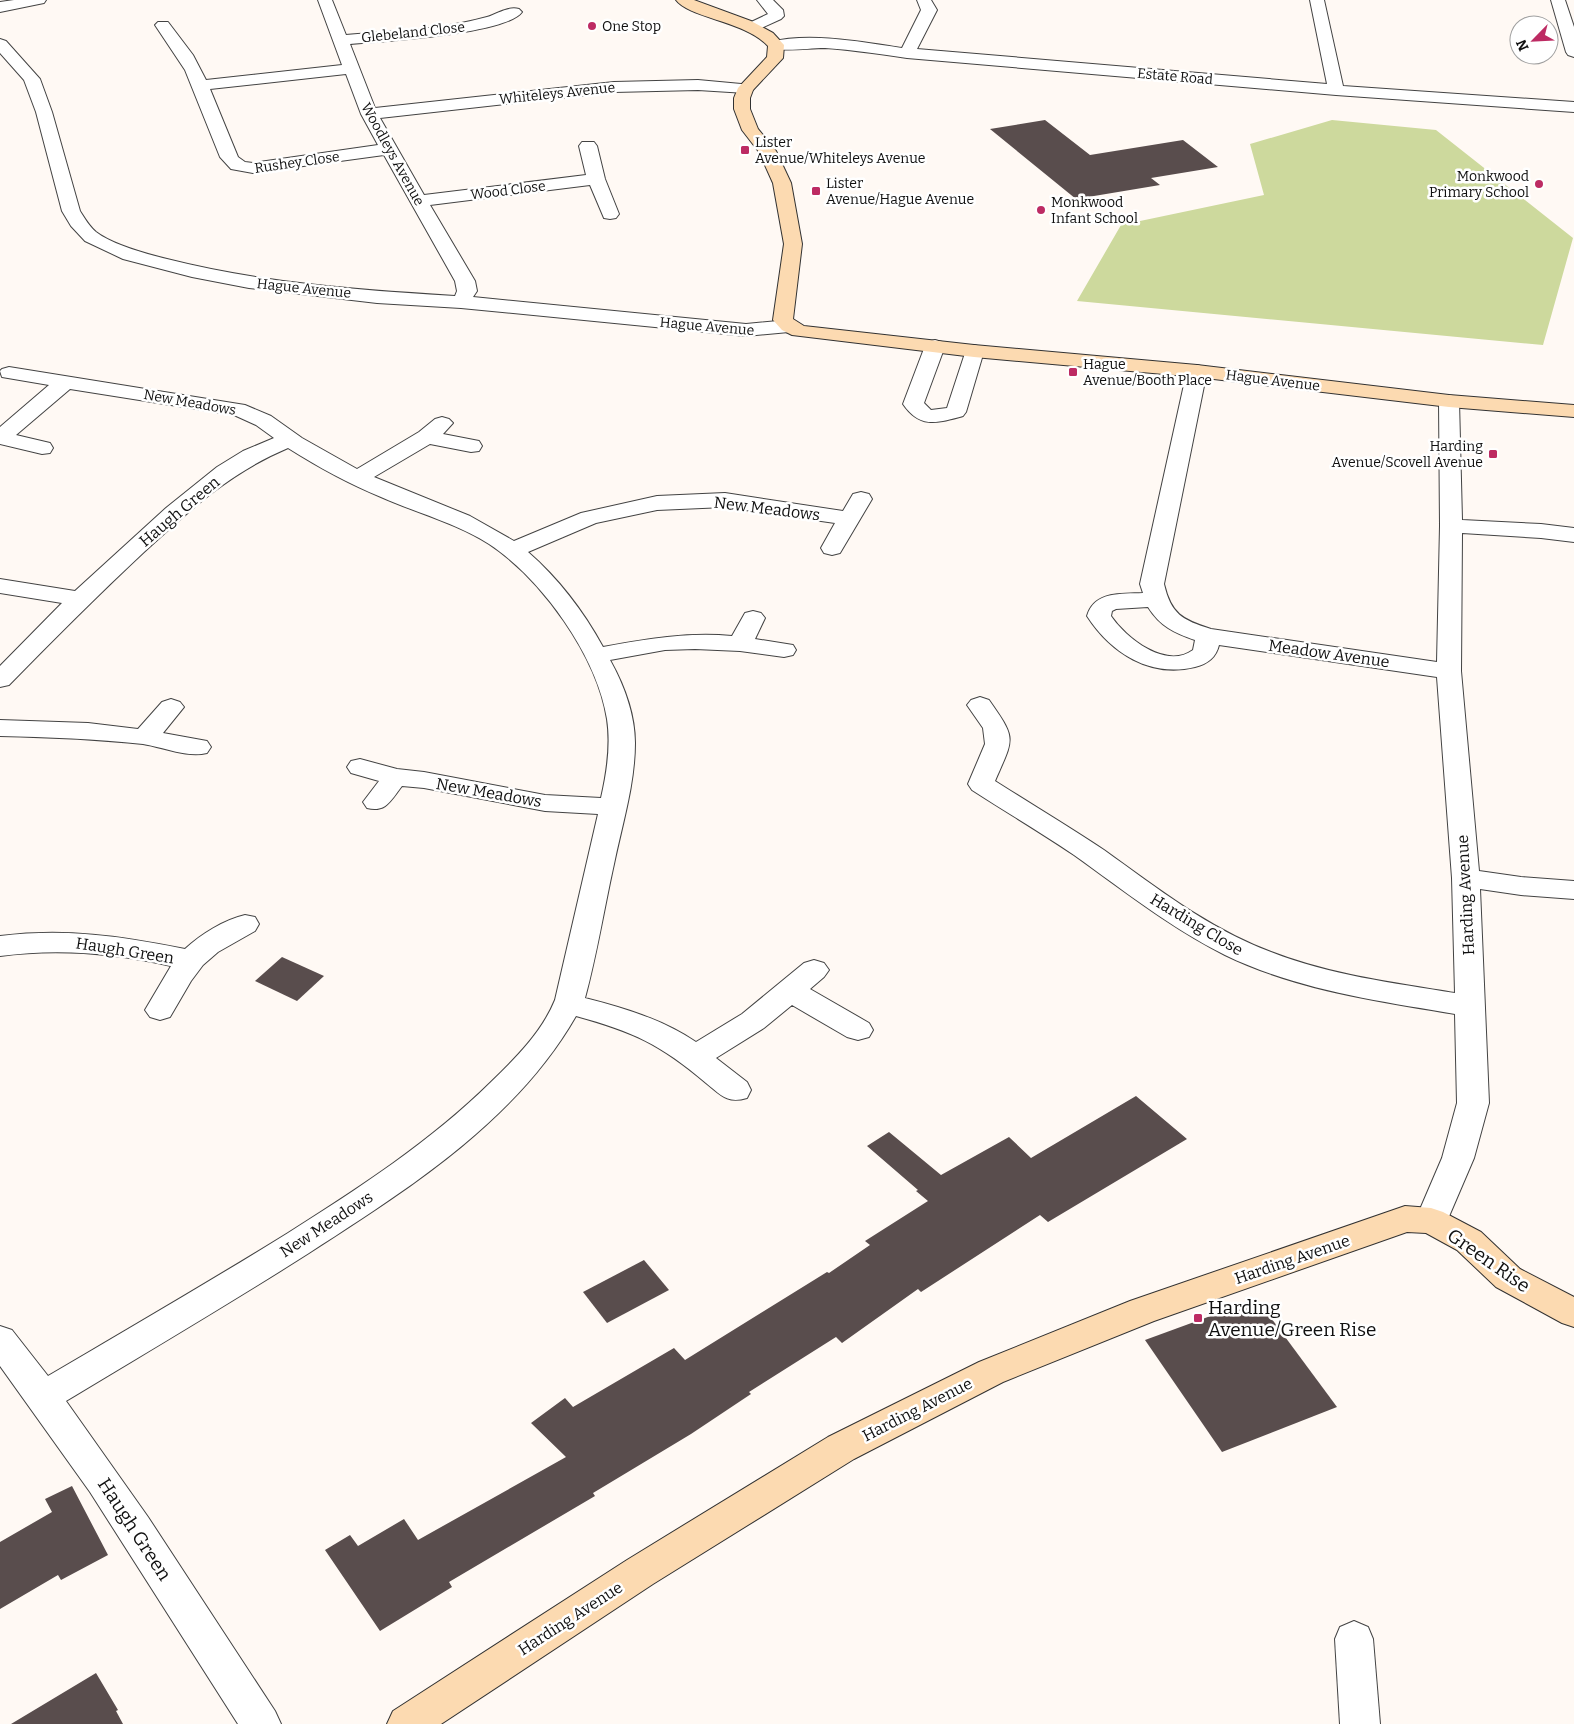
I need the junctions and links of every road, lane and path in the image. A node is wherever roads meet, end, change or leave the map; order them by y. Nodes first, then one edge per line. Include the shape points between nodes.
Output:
1 (39, 0) edge
2 (325, 0) edge
3 (682, 0) edge
4 (764, 0) edge
5 (924, 0) edge
6 (1317, 0) edge
7 (1564, 6) edge
8 (0, 7) edge
9 (514, 12) dead end
10 (163, 25) dead end
11 (752, 27) junction
12 (340, 40) junction
13 (0, 44) edge
14 (776, 45) junction
15 (1574, 52) edge
16 (907, 53) junction
17 (351, 69) junction
18 (202, 85) junction
19 (746, 88) junction
20 (1336, 90) junction
21 (1574, 107) edge
22 (369, 114) junction
23 (588, 146) dead end
24 (388, 149) junction
25 (596, 179) junction
26 (420, 201) junction
27 (610, 214) dead end
28 (461, 302) junction
29 (789, 326) junction
30 (935, 346) junction
31 (974, 351) junction
32 (1197, 371) junction
33 (9, 373) dead end
34 (66, 382) junction
35 (1449, 401) junction
36 (1574, 411) edge
37 (0, 438) edge
38 (289, 440) junction
39 (470, 446) dead end
40 (42, 448) dead end
41 (357, 478) junction
42 (862, 499) dead end
43 (849, 520) junction
44 (1451, 526) junction
45 (1574, 536) edge
46 (832, 548) dead end
47 (512, 550) junction
48 (0, 586) edge
49 (80, 600) junction
50 (1155, 600) junction
51 (753, 618) dead end
52 (1208, 636) junction
53 (740, 644) junction
54 (784, 650) dead end
55 (597, 655) junction
56 (1449, 671) junction
57 (0, 680) edge
58 (980, 705) dead end
59 (172, 707) dead end
60 (0, 728) edge
61 (145, 736) junction
62 (198, 747) dead end
63 (360, 767) dead end
64 (395, 777) junction
65 (376, 802) dead end
66 (613, 807) junction
67 (1466, 878) junction
68 (1574, 890) edge
69 (245, 924) dead end
70 (0, 946) edge
71 (190, 960) junction
72 (814, 970) dead end
73 (791, 991) junction
74 (568, 1004) junction
75 (1470, 1006) junction
76 (160, 1010) dead end
77 (858, 1030) dead end
78 (695, 1057) junction
79 (736, 1090) dead end
80 (1431, 1221) junction
81 (1574, 1313) edge
82 (0, 1340) edge
83 (44, 1396) junction
84 (1354, 1639) dead end
85 (261, 1724) edge
86 (407, 1724) edge
87 (1360, 1724) edge

1 - 8 street
2 - 12 street, Woodleys Avenue
3 - 11 street
4 - 11 street via 775,10 776,16
5 - 16 street via 929,10
6 - 20 street
7 - 15 street
9 - 12 street, Glebeland Close via 455,29
10 - 18 street, Rushey Close via 178,43
11 - 14 street via 771,38
12 - 17 street, Woodleys Avenue
13 - 28 street, Hague Avenue via 32,79 71,211 91,237 143,260 249,282
14 - 16 street, Estate Road via 802,42 840,44
14 - 19 street via 775,58
16 - 20 street, Estate Road
17 - 18 street
17 - 22 street, Woodleys Avenue
18 - 24 street, Rushey Close via 230,162 236,166 253,168
19 - 22 street, Whiteleys Avenue via 689,85 614,87
19 - 29 street via 742,109 750,130 782,183 793,244 783,320
20 - 21 street, Estate Road
22 - 24 street, Woodleys Avenue
23 - 25 street
24 - 26 street, Woodleys Avenue
25 - 26 street, Wood Close
25 - 27 street
26 - 28 street, Woodleys Avenue via 465,281 467,291
28 - 29 street, Hague Avenue via 746,330
29 - 30 street, Hague Avenue via 817,334
30 - 31 street, Hague Avenue
30 - 31 street via 913,404 925,416 956,412
31 - 32 street, Hague Avenue
32 - 35 street, Hague Avenue
32 - 50 street via 1152,584
33 - 34 street, New Meadows
34 - 37 street
34 - 38 street, New Meadows via 238,409 258,416
35 - 36 street, Hague Avenue
35 - 44 street, Harding Avenue
37 - 40 street
38 - 41 street, New Meadows
38 - 49 street, Haugh Green via 251,456 225,472 174,513
39 - 41 street via 434,430
41 - 47 street, New Meadows via 479,530
42 - 43 street, New Meadows
43 - 46 street, New Meadows
43 - 47 street, New Meadows via 724,500 657,503 589,518
44 - 45 street
44 - 56 street, Harding Avenue
47 - 55 street, New Meadows via 538,574 566,608
48 - 49 street
49 - 57 street, Haugh Green
50 - 52 street, Meadow Avenue via 1170,621
50 - 52 street via 1111,602 1101,608 1098,616 1104,627 1127,646 1165,663 1181,664 1196,659 1204,652
51 - 53 street
52 - 56 street, Meadow Avenue
53 - 54 street
53 - 55 street via 666,643
55 - 66 street, New Meadows via 611,689 622,741
56 - 67 street, Harding Avenue
58 - 75 street, Harding Close via 996,728 998,744 981,784 1212,936 1260,960 1350,985
59 - 61 street
60 - 61 street
61 - 62 street
63 - 64 street, New Meadows
64 - 65 street
64 - 66 street, New Meadows via 545,803
66 - 74 street, New Meadows
67 - 68 street
67 - 75 street, Harding Avenue
69 - 71 street, Haugh Green via 207,945
70 - 71 street, Haugh Green via 82,941
71 - 76 street, Haugh Green
72 - 73 street
73 - 77 street
73 - 78 street via 753,1021
74 - 78 street via 628,1021 665,1037
74 - 83 street, New Meadows via 545,1040 514,1078 463,1128 353,1208
75 - 80 street, Harding Avenue via 1473,1103 1458,1158
78 - 79 street
80 - 81 street, Green Rise via 1469,1241 1508,1278
80 - 86 street, Harding Avenue via 1405,1219 1142,1310 991,1372 841,1448 640,1572
82 - 83 street, Haugh Green
83 - 85 street, Haugh Green via 120,1504
84 - 87 street

